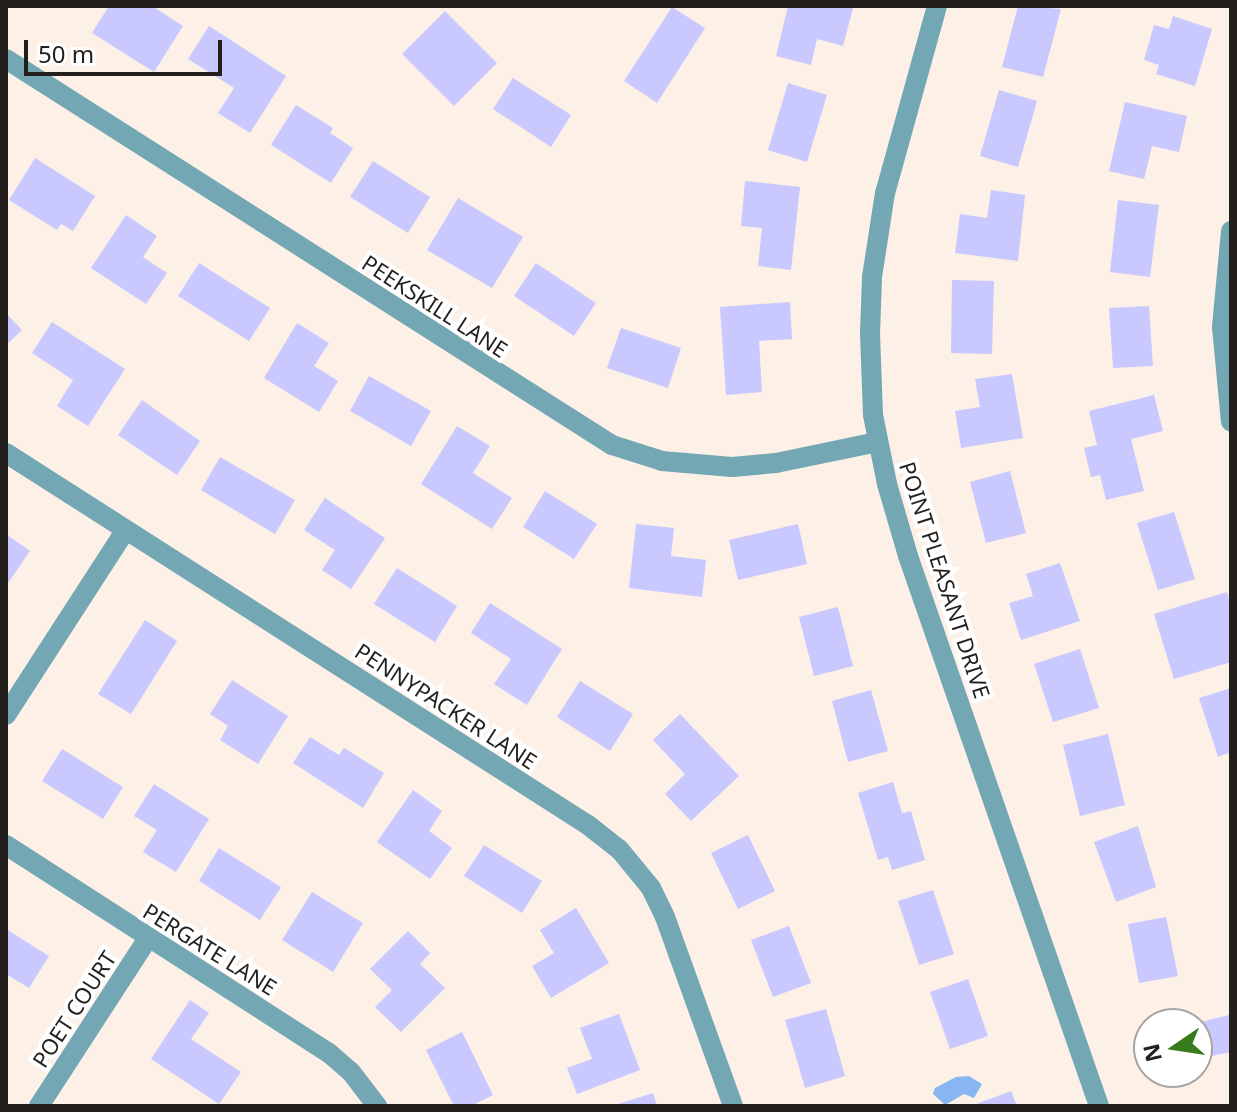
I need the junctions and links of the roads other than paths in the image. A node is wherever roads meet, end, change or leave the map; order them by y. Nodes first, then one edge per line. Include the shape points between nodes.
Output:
1 (937, 6) edge
2 (6, 59) edge
3 (1231, 231) edge
4 (1231, 422) edge
5 (877, 442) junction
6 (6, 453) edge
7 (125, 531) junction
8 (6, 715) edge
9 (6, 845) edge
10 (148, 938) junction
11 (39, 1106) edge
12 (377, 1106) edge
13 (733, 1106) edge
14 (1099, 1106) edge

1 - 5 street, POINT PLEASANT DRIVE via 885,193 872,277
2 - 5 street, PEEKSKILL LANE via 612,445 662,461 732,467
3 - 4 street via 1222,327
5 - 14 street, POINT PLEASANT DRIVE via 908,556
6 - 7 street, PENNYPACKER LANE
7 - 8 street
7 - 13 street, PENNYPACKER LANE via 619,849 651,888 665,917
9 - 10 street, PERGATE LANE
10 - 11 street, POET COURT
10 - 12 street, PERGATE LANE via 329,1053

